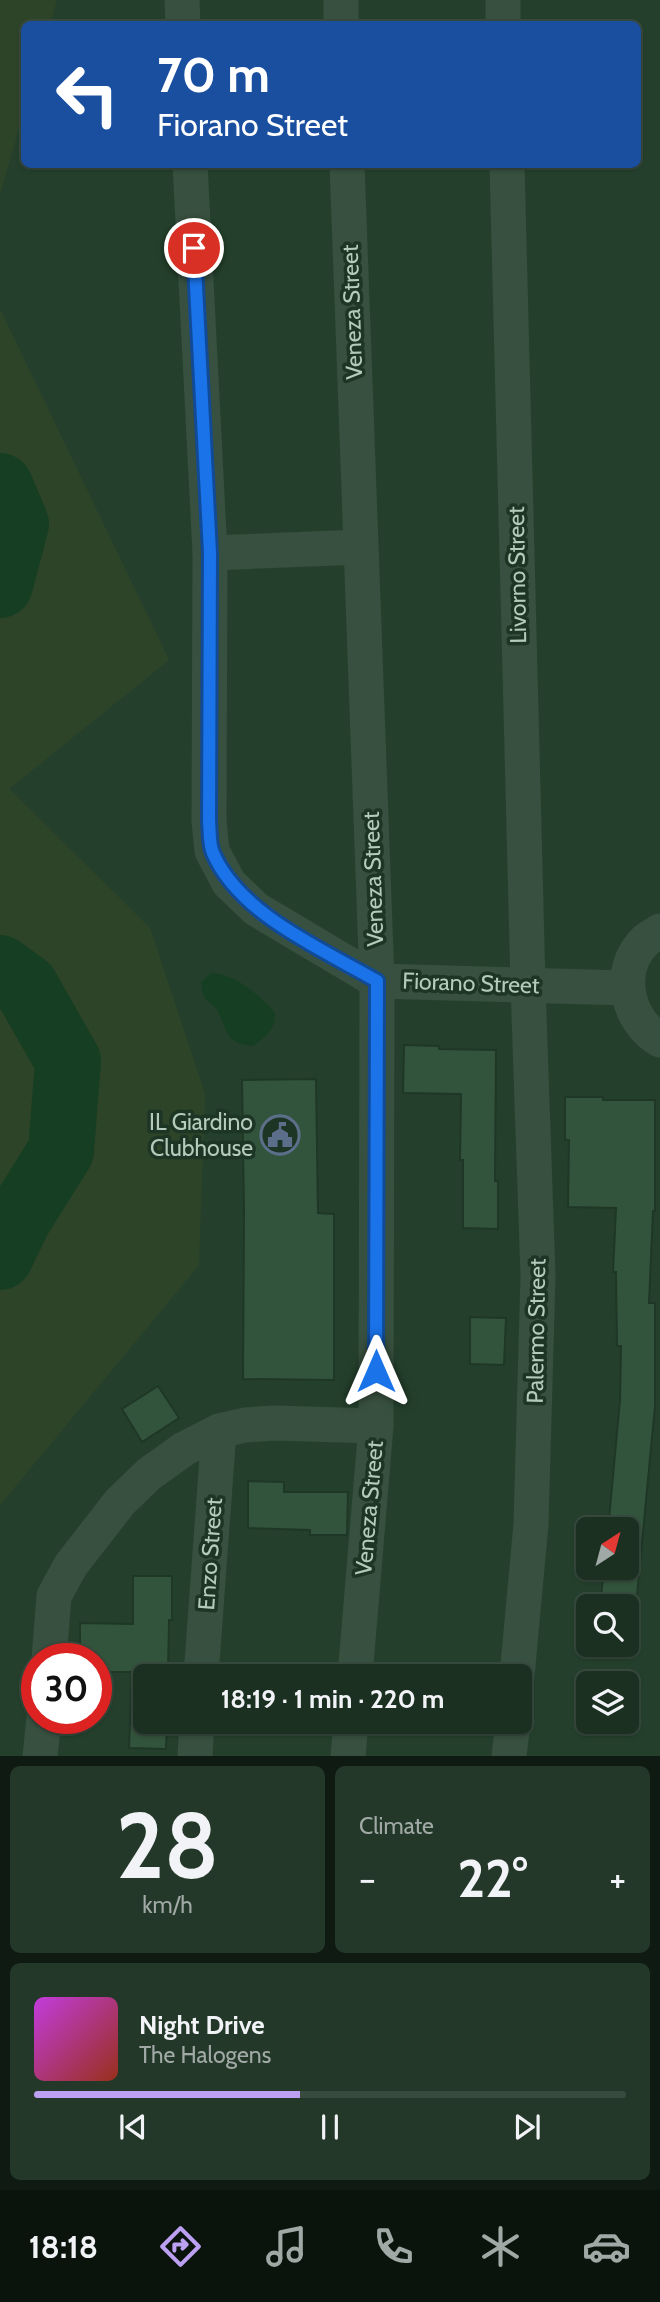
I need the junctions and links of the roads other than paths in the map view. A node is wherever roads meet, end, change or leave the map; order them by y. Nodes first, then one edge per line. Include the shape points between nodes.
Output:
1 (182, 0) edge
2 (341, 0) edge
3 (503, 0) edge
4 (183, 21) edge
5 (341, 21) edge
6 (503, 21) edge
7 (190, 168) edge
8 (346, 168) edge
9 (507, 168) edge
10 (360, 547) junction
11 (210, 553) junction
12 (660, 931) edge
13 (377, 981) junction
14 (528, 985) junction
15 (627, 988) junction
16 (660, 1040) edge
17 (376, 1426) junction
18 (219, 1431) junction
19 (50, 1643) edge
20 (202, 1664) edge
21 (356, 1664) edge
22 (518, 1664) edge
23 (42, 1734) edge
24 (196, 1734) edge
25 (350, 1734) edge
26 (512, 1734) edge
27 (40, 1756) edge
28 (195, 1756) edge
29 (348, 1756) edge
30 (509, 1756) edge

1 - 4 street
2 - 5 street
3 - 6 street
7 - 11 street, Fiorano Street
8 - 10 street, Veneza Street
9 - 14 street, Livorno Street
10 - 11 street
10 - 13 street, Veneza Street
11 - 13 street, Fiorano Street via 212,851 229,883 256,909
12 - 15 street via 645,941 631,963
13 - 14 street, Fiorano Street
13 - 17 street, Veneza Street
14 - 15 street, Fiorano Street
14 - 22 street, Palermo Street via 538,1276 531,1524
15 - 16 street via 634,1013
17 - 18 street via 274,1423
17 - 21 street, Veneza Street
18 - 19 street via 149,1474 120,1502 71,1565 54,1596
18 - 20 street, Enzo Street
23 - 27 street
24 - 28 street
25 - 29 street
26 - 30 street

